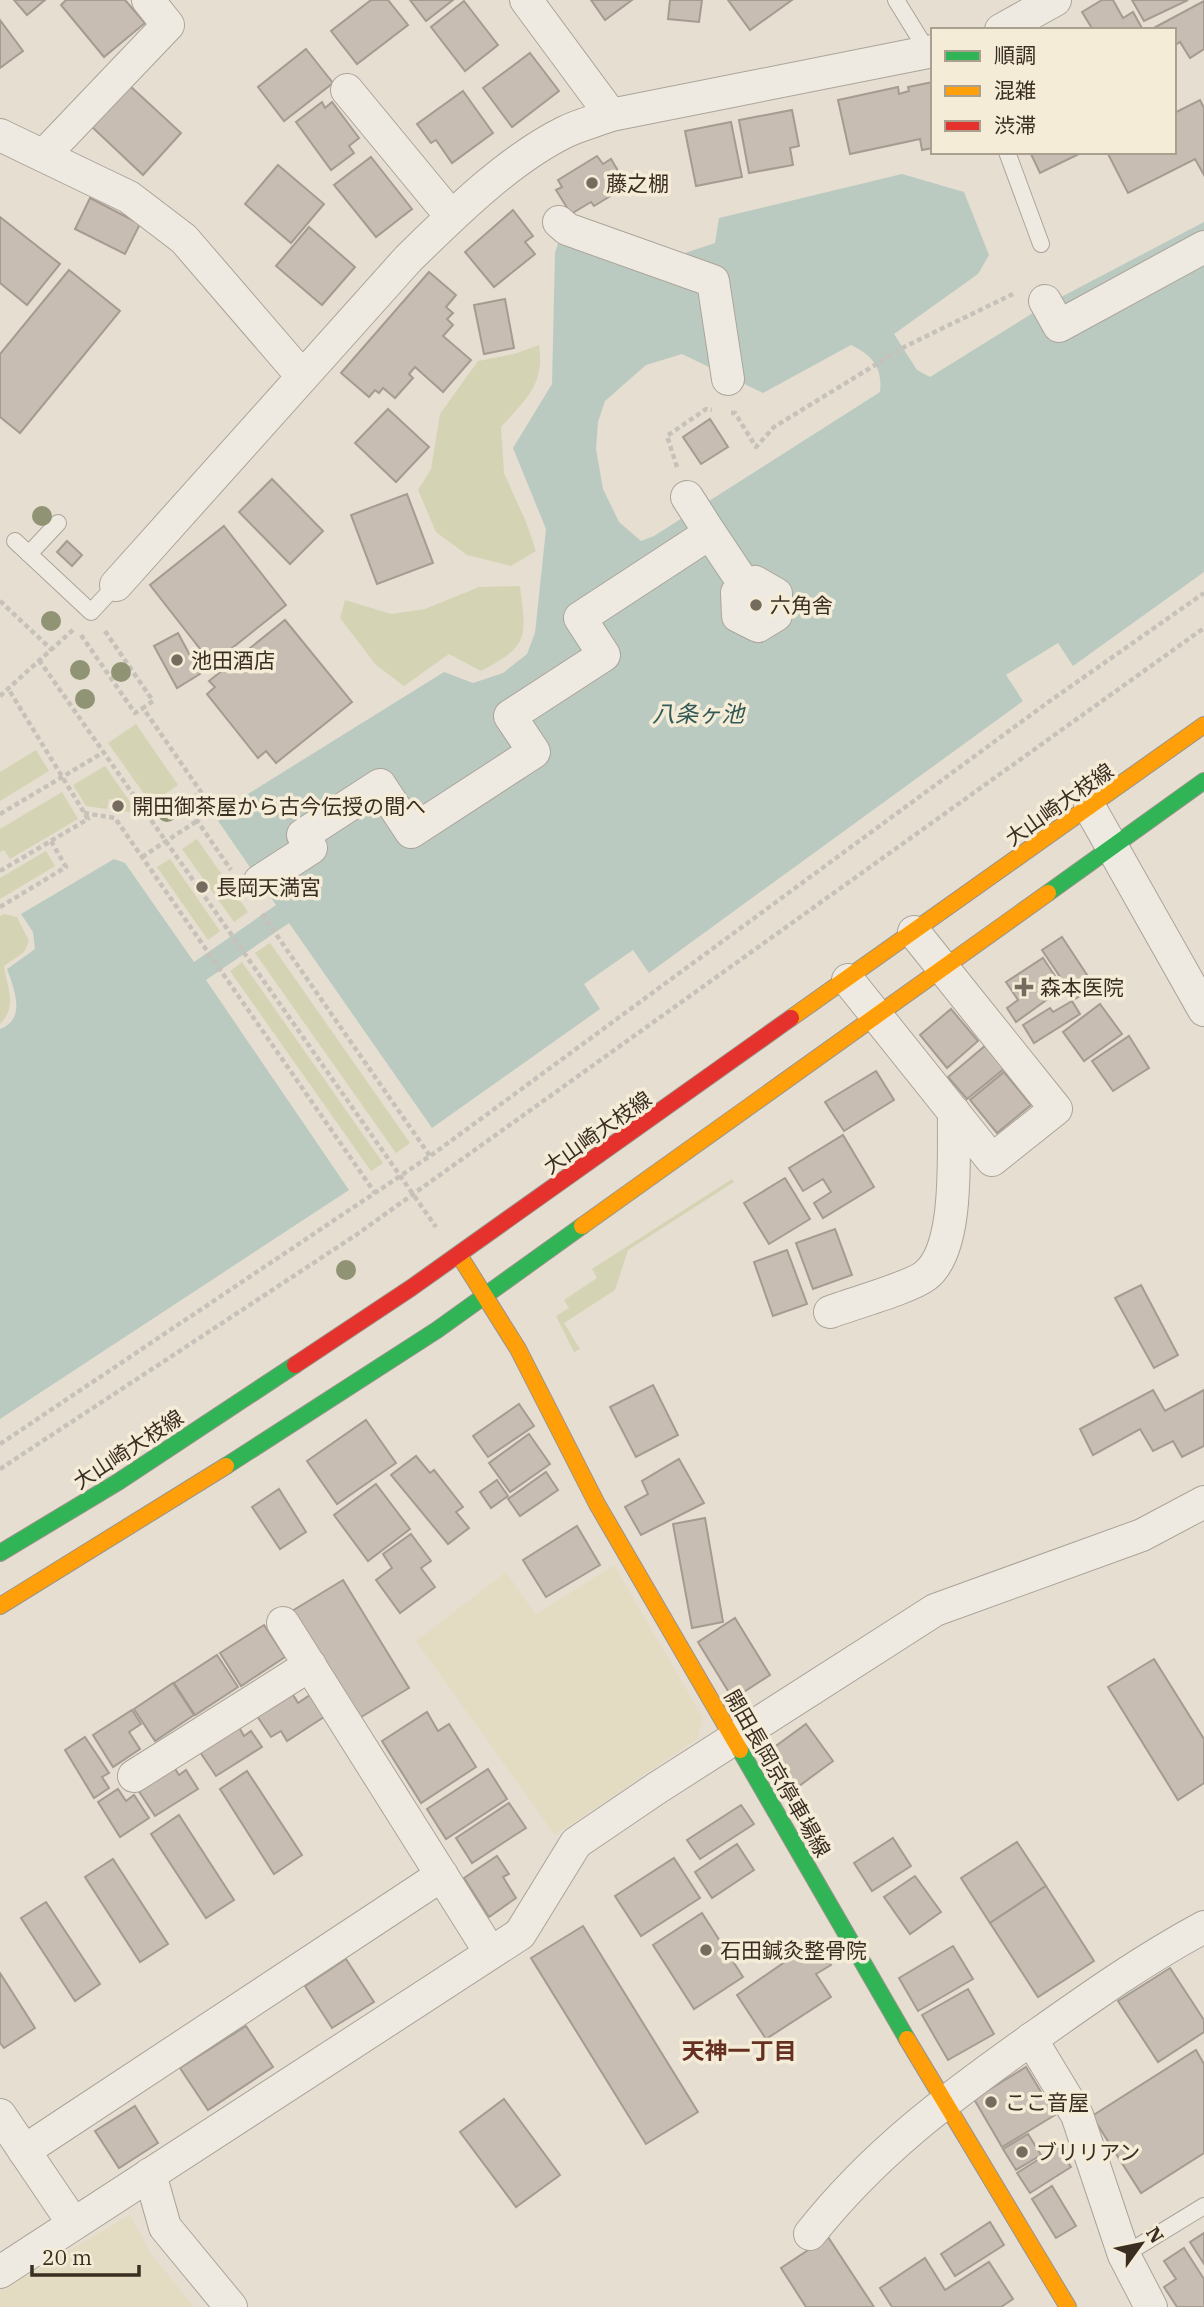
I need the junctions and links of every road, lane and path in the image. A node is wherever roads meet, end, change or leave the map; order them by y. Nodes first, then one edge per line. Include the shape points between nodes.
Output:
1 (148, 0) edge
2 (526, 0) edge
3 (896, 0) edge
4 (1055, 0) edge
5 (1005, 28) edge
6 (930, 51) edge
7 (347, 90) dead end
8 (611, 115) junction
9 (0, 135) edge
10 (1008, 154) edge
11 (44, 155) junction
12 (451, 216) junction
13 (559, 222) dead end
14 (1041, 244) dead end
15 (1204, 247) edge
16 (1035, 295) joint
17 (302, 376) junction
18 (728, 379) dead end
19 (716, 411) dead end
20 (725, 412) dead end
21 (687, 497) joint
22 (58, 523) dead end
23 (710, 533) junction
24 (15, 541) dead end
25 (29, 554) junction
26 (116, 585) joint
27 (747, 589) dead end
28 (1204, 593) edge
29 (0, 601) edge
30 (91, 612) junction
31 (1204, 628) edge
32 (52, 650) junction
33 (39, 660) junction
34 (9, 690) junction
35 (0, 696) edge
36 (143, 708) junction
37 (1204, 725) edge
38 (104, 752) junction
39 (61, 777) junction
40 (1204, 781) edge
41 (1090, 808) junction
42 (84, 813) junction
43 (0, 814) edge
44 (197, 821) junction
45 (51, 841) junction
46 (166, 841) junction
47 (1111, 847) junction
48 (142, 857) junction
49 (0, 871) edge
50 (252, 890) junction
51 (0, 907) edge
52 (914, 932) junction
53 (943, 967) junction
54 (848, 979) junction
55 (1204, 1010) edge
56 (876, 1015) junction
57 (954, 1112) junction
58 (430, 1156) junction
59 (401, 1176) junction
60 (376, 1193) junction
61 (413, 1194) junction
62 (442, 1236) dead end
63 (459, 1255) junction
64 (485, 1294) junction
65 (830, 1312) dead end
66 (0, 1444) edge
67 (0, 1469) edge
68 (1204, 1502) edge
69 (0, 1553) edge
70 (0, 1606) edge
71 (284, 1623) dead end
72 (310, 1665) junction
73 (735, 1740) junction
74 (134, 1776) dead end
75 (442, 1875) junction
76 (1202, 1933) edge
77 (491, 1952) junction
78 (1031, 2039) junction
79 (943, 2101) junction
80 (0, 2115) edge
81 (24, 2151) junction
82 (150, 2174) junction
83 (1204, 2206) edge
84 (74, 2223) junction
85 (810, 2234) dead end
86 (1124, 2255) junction
87 (0, 2272) edge
88 (231, 2307) edge
89 (1068, 2307) edge
90 (1151, 2307) edge

1 - 11 street via 168,25
2 - 8 street
3 - 6 lane
4 - 5 street
6 - 8 street
7 - 12 street
8 - 12 street via 565,132
9 - 11 street
10 - 14 lane
11 - 17 street via 130,197 184,240
12 - 17 street
13 - 18 street via 567,229 713,281
15 - 16 street via 1059,326
16 - 20 path via 906,346 774,427 756,447 735,413
17 - 26 street
19 - 21 path via 706,409 667,436
21 - 23 street
22 - 25 lane
23 - 27 street
23 - 50 street via 580,618 604,655 510,716 534,752 411,832 380,785 303,835 311,848
24 - 25 lane
25 - 30 lane
26 - 30 lane
28 - 58 path
29 - 32 path
30 - 36 path via 153,701
31 - 61 path
32 - 33 path
32 - 36 path via 76,627 135,713
33 - 34 path
33 - 38 path
34 - 35 path
34 - 39 path
36 - 44 path via 201,792 185,803
37 - 41 main road, 大山崎大枝線
38 - 39 path
38 - 46 path
39 - 42 path
39 - 43 path
40 - 47 main road
41 - 47 street
41 - 52 main road, 大山崎大枝線
42 - 45 path via 88,819
42 - 48 path via 115,818
44 - 46 path
44 - 50 path
45 - 49 path
45 - 51 path via 66,867
46 - 48 path
46 - 59 path
47 - 53 main road
47 - 55 street
48 - 60 path
50 - 58 path via 279,940
52 - 53 street
52 - 54 main road, 大山崎大枝線
53 - 56 main road
53 - 57 street via 1056,1109 992,1160
54 - 56 street
54 - 63 main road, 大山崎大枝線
56 - 57 street
56 - 64 main road
57 - 65 street via 947,1244 936,1265 923,1278
58 - 59 path
59 - 60 path
59 - 61 path
60 - 66 path
61 - 62 path
61 - 67 path
63 - 64 main road, 開田長岡京停車場線
63 - 69 main road, 大山崎大枝線 via 118,1482
64 - 70 main road via 437,1330 174,1500
64 - 73 main road, 開田長岡京停車場線 via 519,1349 597,1504
68 - 73 street via 1142,1535 935,1610
71 - 72 street
72 - 74 street
72 - 75 street
73 - 77 street via 576,1843 520,1934
73 - 79 main road, 開田長岡京停車場線
75 - 77 street
75 - 81 street
76 - 78 street via 1138,1963
77 - 82 street
78 - 79 street
78 - 86 street via 1077,2115
79 - 85 street via 884,2151
79 - 89 main road, 開田長岡京停車場線
80 - 81 street
81 - 84 street
82 - 84 street
82 - 88 street via 165,2227
83 - 86 lane
84 - 87 street
86 - 90 street

